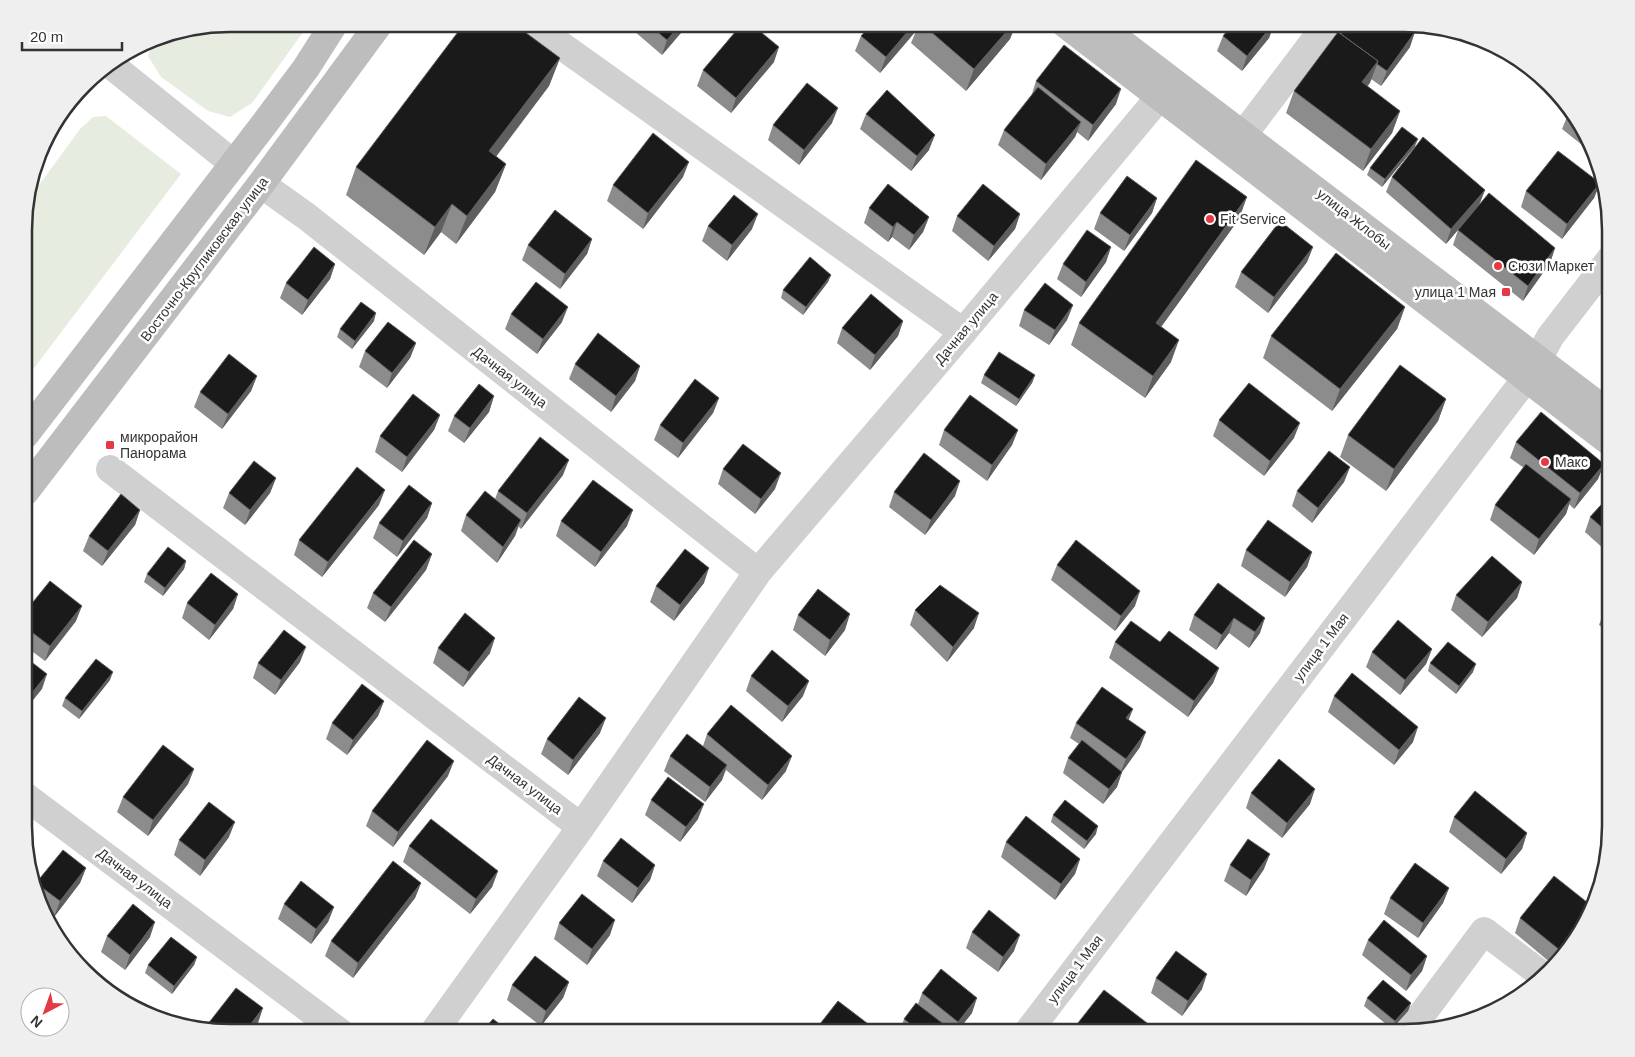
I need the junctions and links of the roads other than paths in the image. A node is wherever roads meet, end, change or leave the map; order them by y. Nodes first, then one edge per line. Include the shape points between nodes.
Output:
1 (329, 32) edge
2 (373, 32) edge
3 (542, 32) edge
4 (1077, 32) edge
5 (1105, 32) edge
6 (1321, 32) edge
7 (116, 69) edge
8 (1166, 89) junction
9 (1238, 143) junction
10 (234, 164) junction
11 (261, 184) junction
12 (1602, 270) edge
13 (963, 332) junction
14 (1532, 370) junction
15 (1602, 410) edge
16 (32, 427) edge
17 (1602, 435) edge
18 (110, 469) dead end
19 (32, 484) edge
20 (758, 572) junction
21 (32, 801) edge
22 (581, 827) junction
23 (1538, 972) edge
24 (329, 1024) edge
25 (439, 1024) edge
26 (1033, 1024) edge
27 (1415, 1024) edge

1 - 10 main road
2 - 11 main road, Восточно-Кругликовская улица
3 - 13 street
4 - 8 main road, улица Жлобы
5 - 8 main road, улица Жлобы
6 - 9 street
7 - 10 street
8 - 9 main road, улица Жлобы
8 - 13 street, Дачная улица
9 - 14 main road, улица Жлобы
10 - 16 main road
11 - 19 main road, Восточно-Кругликовская улица
11 - 20 street, Дачная улица
12 - 14 street, улица 1 Мая via 1550,336
13 - 20 street, Дачная улица
14 - 15 main road, улица Жлобы
14 - 17 main road
14 - 26 street, улица 1 Мая
18 - 22 street, Дачная улица
20 - 22 street, Дачная улица
21 - 24 street, Дачная улица
22 - 25 street, Дачная улица
23 - 27 street via 1484,931

